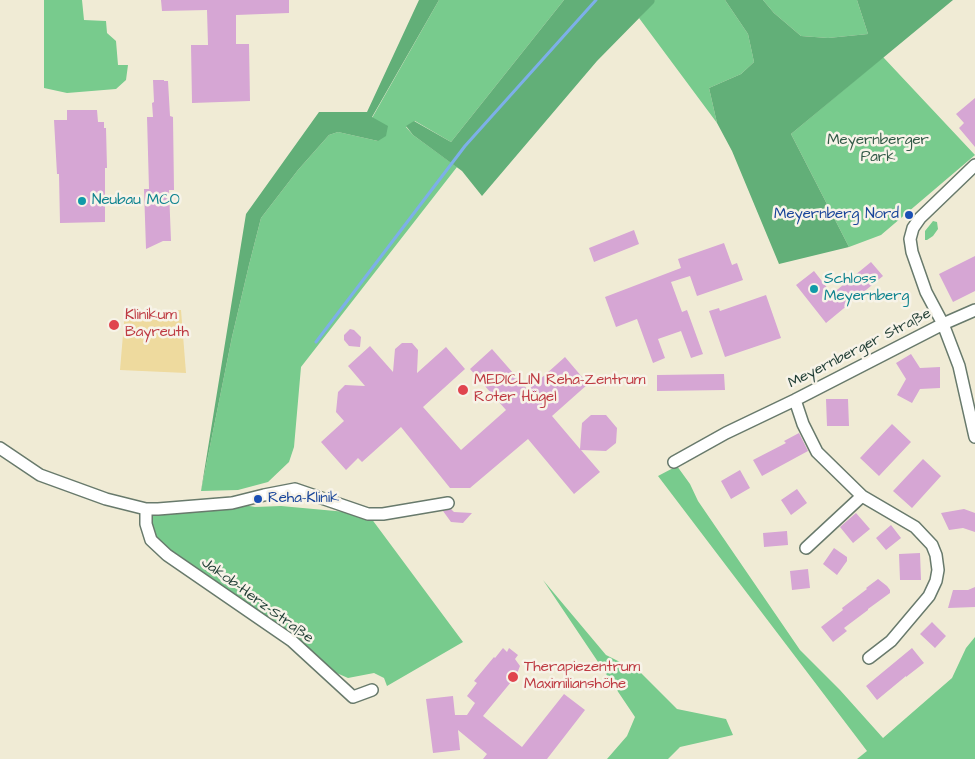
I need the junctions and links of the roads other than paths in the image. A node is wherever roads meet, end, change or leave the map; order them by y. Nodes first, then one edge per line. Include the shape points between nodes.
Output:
1 (975, 165) edge
2 (975, 310) edge
3 (943, 324) junction
4 (795, 400) junction
5 (975, 437) edge
6 (0, 448) edge
7 (674, 462) dead end
8 (862, 496) junction
9 (448, 503) dead end
10 (146, 509) junction
11 (806, 548) dead end
12 (869, 658) dead end
13 (372, 690) dead end

1 - 3 street, Meyernberger Straße via 912,228 912,252 926,292
2 - 3 street
3 - 4 street, Meyernberger Straße
3 - 5 street via 959,366
4 - 7 street, Meyernberger Straße
4 - 8 street via 817,452
6 - 10 street via 40,475 106,499
8 - 11 street
8 - 12 street via 915,527 932,545 938,570 933,588 920,608 891,640
9 - 10 street via 368,514 295,489 232,503
10 - 13 street, Jakob-Herz-Straße via 146,524 152,540 167,555 292,641 353,697

